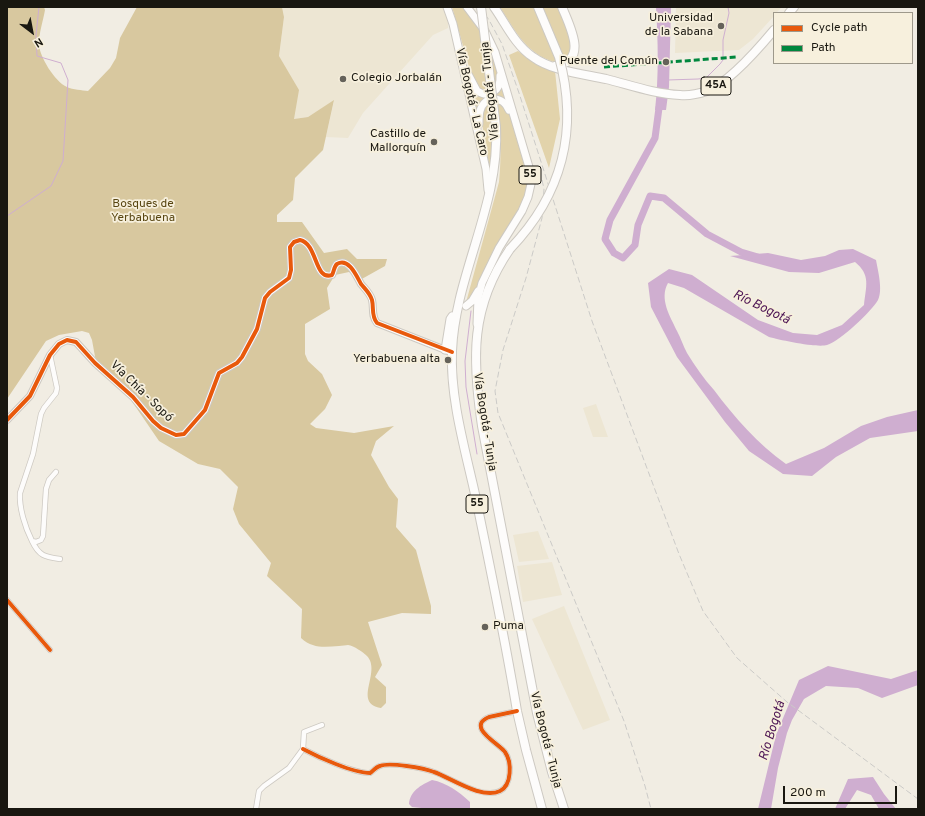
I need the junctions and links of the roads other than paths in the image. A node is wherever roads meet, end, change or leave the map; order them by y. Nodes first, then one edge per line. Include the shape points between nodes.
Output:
1 (447, 7) edge
2 (467, 7) edge
3 (481, 7) edge
4 (494, 7) edge
5 (538, 7) edge
6 (562, 7) edge
7 (773, 31) edge
8 (498, 63) junction
9 (463, 65) junction
10 (554, 66) junction
11 (480, 140) junction
12 (522, 144) junction
13 (488, 199) junction
14 (484, 278) junction
15 (466, 306) dead end
16 (452, 316) dead end
17 (477, 344) junction
18 (448, 351) junction
19 (50, 355) junction
20 (7, 420) edge
21 (56, 472) dead end
22 (32, 541) junction
23 (60, 559) dead end
24 (7, 600) edge
25 (50, 650) dead end
26 (517, 711) junction
27 (322, 725) dead end
28 (303, 749) junction
29 (542, 808) edge
30 (256, 809) edge
31 (564, 809) edge

1 - 9 main road, Vía Bogotá - La Caro / 55
2 - 8 main road, 55 via 485,31
3 - 13 highway, Vía Bogotá - Tunja / 55, bridge via 496,127 497,156
4 - 10 highway, 45A via 526,52 539,61
5 - 17 highway, Vía Bogotá - Tunja / 55, bridge via 559,58 566,86 567,131 562,160 552,188 538,214 496,270 479,318
6 - 10 highway via 574,39 574,51 568,61
7 - 10 highway, 45A via 719,84 710,90 686,96
8 - 9 main road via 498,87 491,94 481,93 474,87
8 - 12 main road, 55
9 - 11 main road, Vía Bogotá - La Caro / 55
11 - 12 main road via 480,111 488,101 496,99 508,106
11 - 13 main road, Vía Bogotá - La Caro / 55 via 486,169
12 - 14 main road, 55 via 531,177 528,197
13 - 18 highway, Vía Bogotá - Tunja / 55 via 458,305
14 - 15 main road via 474,298
14 - 17 main road, 55 via 478,298
16 - 18 main road
17 - 31 highway, Vía Bogotá - Tunja / 55 via 475,365 478,397 489,464 537,713
18 - 19 street, Vía Chía - Sopó via 377,323 370,295 352,269 344,263 339,263 332,275 324,275 308,244 300,240 290,247 289,278 265,298 257,329 242,357 237,363 219,373 205,410 183,435 170,434 157,425 133,396 95,363 76,342 67,340 59,344
18 - 26 highway, Vía Bogotá - Tunja / 55 via 459,420
19 - 20 street, Vía Chía - Sopó via 30,396
19 - 22 street via 56,393 41,414 33,454 20,493 20,507
21 - 22 street via 46,489 43,536 36,542
22 - 23 street via 43,556
24 - 25 street
26 - 28 street via 489,717 482,723 481,727 486,736 501,747 508,758 508,783 496,792 475,790 419,768 387,765 380,766 370,773 360,772
26 - 29 highway, Vía Bogotá - Tunja / 55
27 - 28 street via 304,732
28 - 30 street via 289,768 259,791

